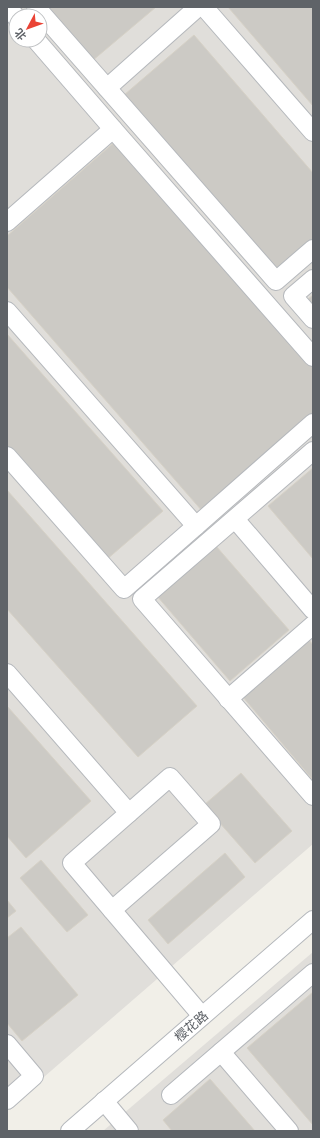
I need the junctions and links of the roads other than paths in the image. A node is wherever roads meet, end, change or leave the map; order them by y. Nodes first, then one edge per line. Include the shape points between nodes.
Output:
1 (36, 7) edge
2 (198, 7) edge
3 (204, 7) edge
4 (43, 48) edge
5 (107, 88) junction
6 (113, 129) junction
7 (313, 132) edge
8 (7, 222) edge
9 (313, 249) edge
10 (313, 279) edge
11 (7, 311) edge
12 (313, 319) edge
13 (313, 356) edge
14 (313, 423) edge
15 (313, 451) edge
16 (7, 456) edge
17 (235, 519) junction
18 (196, 526) junction
19 (313, 610) edge
20 (313, 625) edge
21 (7, 673) edge
22 (228, 699) junction
23 (313, 796) edge
24 (129, 813) junction
25 (112, 910) junction
26 (313, 920) edge
27 (313, 973) edge
28 (202, 1016) junction
29 (7, 1044) edge
30 (221, 1052) junction
31 (171, 1095) dead end
32 (7, 1100) edge
33 (104, 1101) junction
34 (70, 1131) edge
35 (129, 1131) edge
36 (289, 1131) edge

1 - 5 street
2 - 5 street
3 - 7 street
4 - 6 street
5 - 9 street via 276,281
6 - 8 street
6 - 13 street
10 - 12 street via 293,296
11 - 18 street
14 - 18 street
15 - 17 street
16 - 18 street via 124,589
17 - 19 street
17 - 22 street via 142,599
20 - 22 street
21 - 24 street
22 - 23 street
24 - 25 street via 72,863
24 - 25 street via 170,777 211,824
25 - 28 street
26 - 28 street, 樱花路
27 - 30 street
28 - 33 street, 樱花路
29 - 32 street via 34,1076
30 - 31 street
30 - 36 street
33 - 34 street, 樱花路
33 - 35 street

